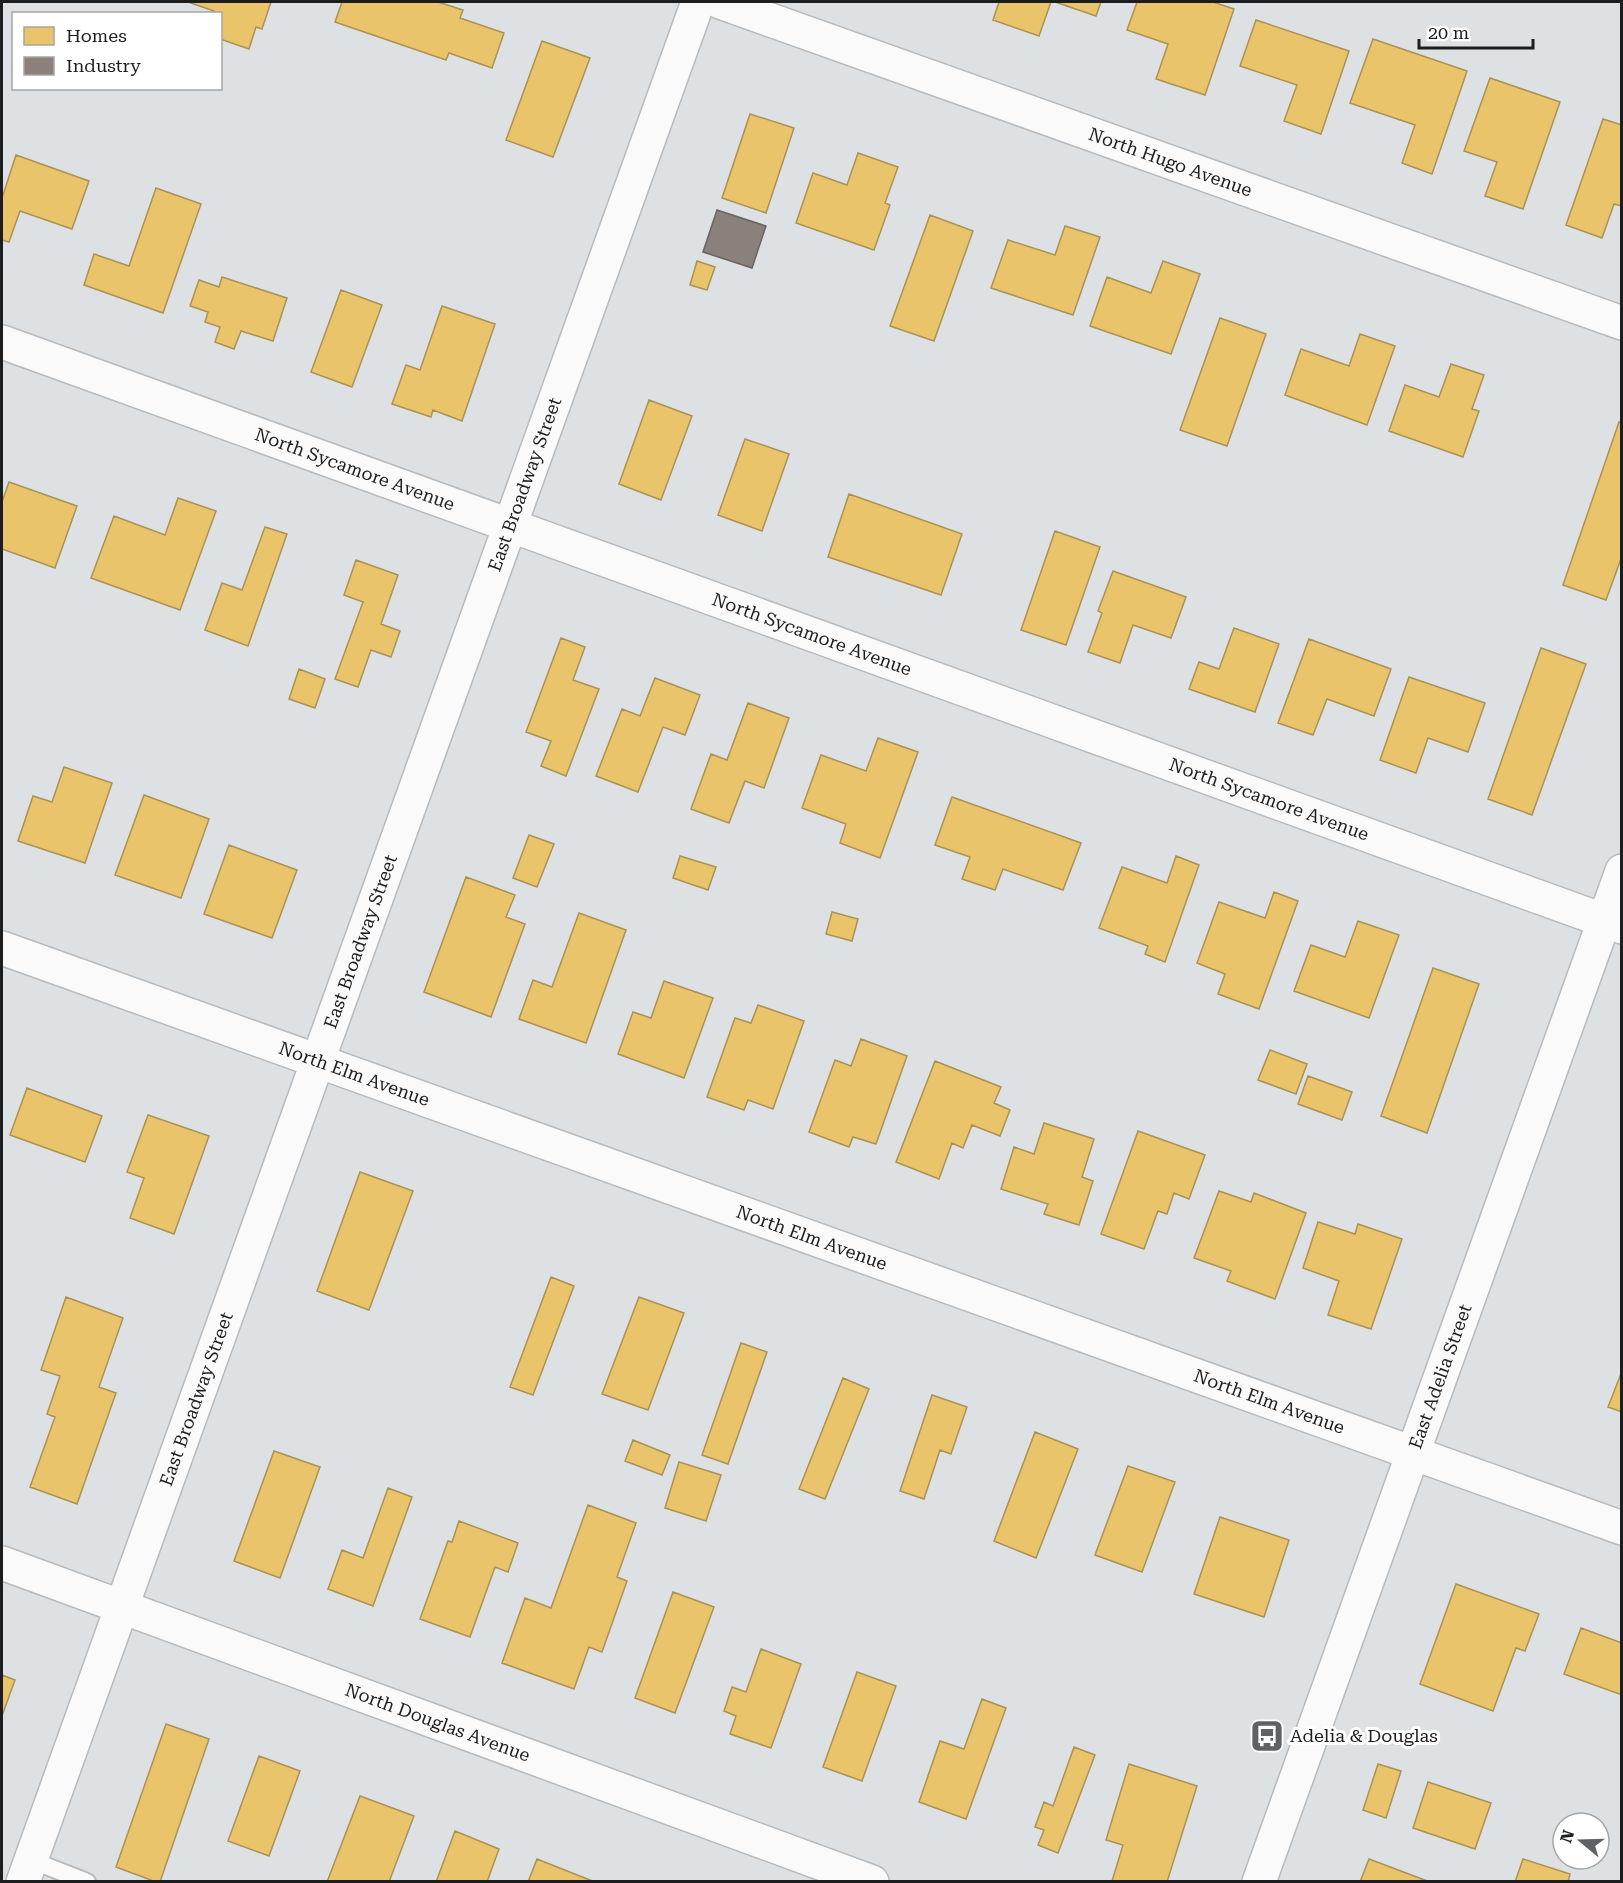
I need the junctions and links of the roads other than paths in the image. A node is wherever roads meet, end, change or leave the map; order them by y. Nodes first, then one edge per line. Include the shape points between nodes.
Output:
1 (698, 2) edge
2 (720, 2) edge
3 (1622, 323) edge
4 (2, 342) edge
5 (510, 526) junction
6 (1622, 871) edge
7 (1613, 923) edge
8 (2, 948) edge
9 (318, 1061) junction
10 (1412, 1453) junction
11 (1622, 1528) edge
12 (2, 1563) edge
13 (122, 1608) junction
14 (27, 1871) edge
15 (87, 1881) edge
16 (872, 1881) edge
17 (1259, 1881) edge

1 - 5 street, East Broadway Street
2 - 3 street, North Hugo Avenue
4 - 5 street, North Sycamore Avenue
5 - 7 street, North Sycamore Avenue
5 - 9 street, East Broadway Street
6 - 7 street, East Adelia Street
7 - 10 street, East Adelia Street
8 - 9 street, North Elm Avenue
9 - 10 street, North Elm Avenue
9 - 13 street, East Broadway Street
10 - 11 street, North Elm Avenue
10 - 17 street, East Adelia Street
12 - 13 street, North Douglas Avenue
13 - 14 street, East Broadway Street
13 - 16 street, North Douglas Avenue
14 - 15 lane

